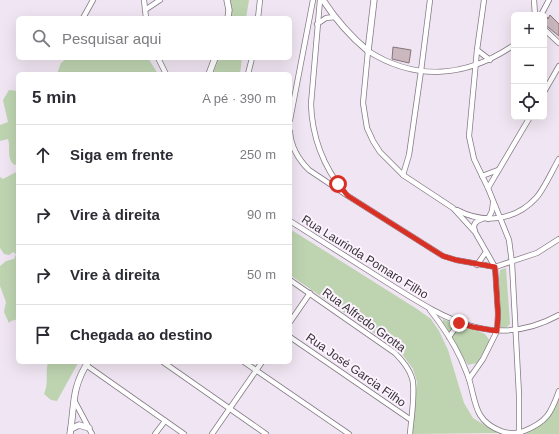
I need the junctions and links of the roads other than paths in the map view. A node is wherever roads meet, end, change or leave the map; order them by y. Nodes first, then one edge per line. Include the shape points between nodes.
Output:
1 (93, 0) edge
2 (144, 0) edge
3 (160, 0) edge
4 (227, 0) edge
5 (260, 0) edge
6 (313, 0) edge
7 (320, 0) edge
8 (324, 0) edge
9 (374, 0) edge
10 (430, 0) edge
11 (484, 0) edge
12 (534, 0) edge
13 (549, 0) edge
14 (145, 10) junction
15 (535, 12) edge
16 (542, 12) edge
17 (84, 16) edge
18 (146, 16) edge
19 (228, 16) edge
20 (258, 16) edge
21 (335, 18) junction
22 (317, 24) junction
23 (547, 32) edge
24 (559, 43) edge
25 (511, 47) edge
26 (477, 50) junction
27 (368, 51) junction
28 (159, 60) edge
29 (215, 60) edge
30 (252, 60) edge
31 (490, 60) junction
32 (476, 66) junction
33 (559, 66) edge
34 (464, 68) junction
35 (421, 71) junction
36 (165, 72) edge
37 (210, 72) edge
38 (248, 72) edge
39 (475, 76) junction
40 (547, 87) edge
41 (292, 110) edge
42 (528, 120) edge
43 (292, 147) edge
44 (559, 159) edge
45 (499, 169) junction
46 (403, 175) junction
47 (482, 176) junction
48 (488, 188) junction
49 (348, 196) junction
50 (493, 203) junction
51 (453, 208) junction
52 (467, 215) junction
53 (482, 219) junction
54 (488, 219) junction
55 (500, 219) junction
56 (464, 220) junction
57 (292, 222) edge
58 (475, 232) junction
59 (559, 239) edge
60 (486, 252) junction
61 (512, 262) junction
62 (477, 265) junction
63 (495, 267) junction
64 (292, 281) edge
65 (310, 293) junction
66 (429, 309) junction
67 (559, 315) edge
68 (292, 317) edge
69 (459, 323) junction
70 (516, 330) junction
71 (497, 331) junction
72 (449, 337) junction
73 (292, 338) edge
74 (87, 364) edge
75 (166, 364) edge
76 (247, 364) edge
77 (261, 364) edge
78 (257, 371) junction
79 (469, 379) junction
80 (559, 391) edge
81 (73, 399) junction
82 (229, 409) junction
83 (411, 420) junction
84 (165, 421) junction
85 (89, 428) junction
86 (70, 431) edge
87 (519, 433) edge
88 (92, 434) edge
89 (155, 434) edge
90 (184, 434) edge
91 (212, 434) edge
92 (266, 434) edge
93 (349, 434) edge
94 (410, 434) edge
95 (510, 434) edge

1 - 17 street
2 - 14 street
3 - 14 street
4 - 19 street
5 - 20 street
6 - 41 street
7 - 22 street
8 - 21 street
9 - 27 street
10 - 35 street
11 - 26 street
12 - 15 street
13 - 16 street
14 - 18 street
21 - 22 street via 326,18
21 - 27 street via 353,39
22 - 49 street via 312,121 320,154 332,176
23 - 24 street
25 - 31 street
26 - 31 street
26 - 32 street
27 - 35 street via 401,67
27 - 46 street via 363,102 367,128 380,152
28 - 36 street
29 - 37 street
30 - 38 street
31 - 32 street
32 - 34 street
32 - 39 street
33 - 40 street
34 - 35 street
34 - 39 street
35 - 46 street via 409,155
39 - 47 street via 469,136 474,159
42 - 45 street
43 - 49 street via 304,164
44 - 55 street via 536,198
45 - 47 street
45 - 48 street
46 - 51 street
47 - 48 street
48 - 50 street
49 - 62 street via 443,256
50 - 54 street
50 - 55 street
51 - 52 street
51 - 56 street
52 - 53 street
52 - 56 street
53 - 54 street
53 - 58 street via 473,225
54 - 55 street
55 - 61 street via 509,240
56 - 58 street
57 - 66 street, Rua Laurinda Pomaro Filho
58 - 60 street
59 - 61 street via 537,253
60 - 62 street
60 - 63 street
61 - 63 street
61 - 70 street
62 - 63 street
63 - 71 street
64 - 65 street, Rua Alfredo Grotta
65 - 68 street
65 - 83 street, Rua Alfredo Grotta via 395,352 402,360 414,384
66 - 69 street, Rua Laurinda Pomaro Filho
66 - 72 street, Rua Laurinda Pomaro Filho
67 - 70 street, Rua Laurinda Pomaro Filho via 536,326
69 - 71 street, Rua Laurinda Pomaro Filho
69 - 72 street
70 - 71 street, Rua Laurinda Pomaro Filho
70 - 87 street
71 - 79 street via 483,359
72 - 79 street, Rua Laurinda Pomaro Filho
73 - 83 street, Rua José Garcia Filho
74 - 81 street via 80,376
74 - 84 street
75 - 82 street
76 - 78 street
77 - 78 street
78 - 82 street
78 - 93 street
79 - 95 street, Rua Laurinda Pomaro Filho via 474,401 483,421
80 - 87 street via 548,416 537,426
81 - 85 street
81 - 86 street
82 - 91 street
82 - 92 street
83 - 94 street, Rua Alfredo Grotta
84 - 89 street
84 - 90 street
85 - 86 street via 80,426
85 - 88 street
87 - 95 street

